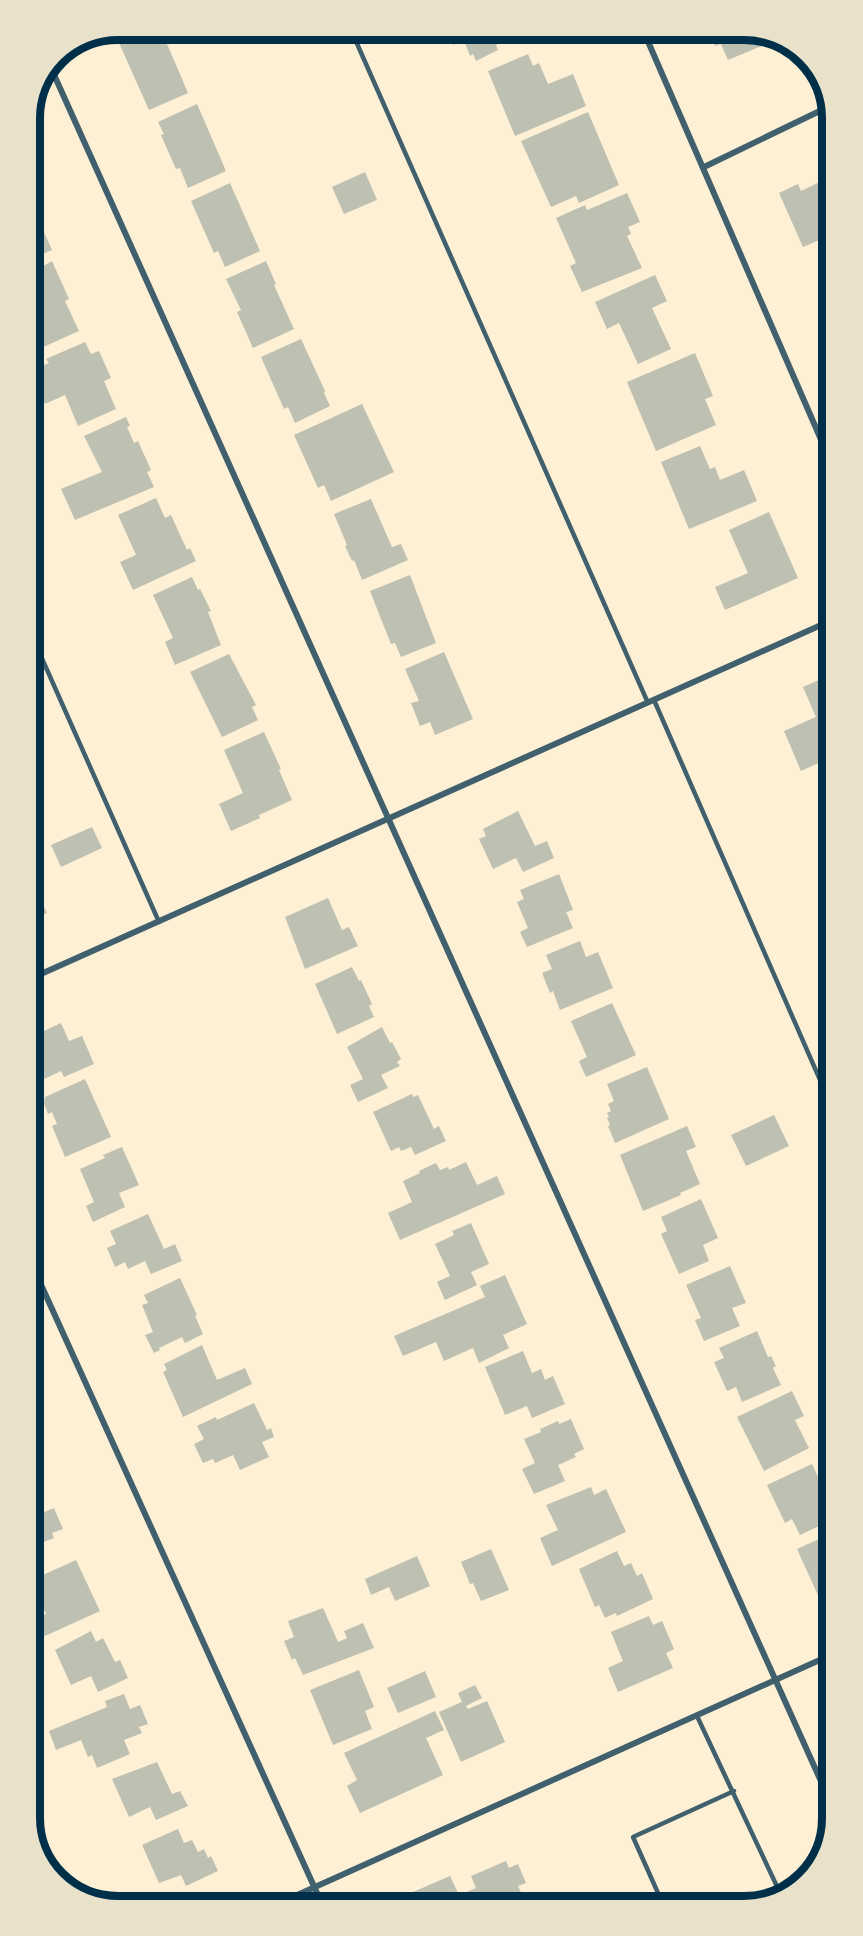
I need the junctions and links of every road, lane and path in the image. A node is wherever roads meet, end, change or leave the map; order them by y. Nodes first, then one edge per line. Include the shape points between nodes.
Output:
1 (356, 40) edge
2 (648, 41) edge
3 (54, 75) edge
4 (821, 109) edge
5 (704, 167) junction
6 (822, 442) edge
7 (822, 625) edge
8 (41, 656) edge
9 (651, 701) junction
10 (388, 819) junction
11 (159, 922) junction
12 (40, 975) edge
13 (822, 1085) edge
14 (40, 1283) edge
15 (822, 1658) edge
16 (775, 1679) junction
17 (698, 1716) junction
18 (822, 1784) edge
19 (734, 1791) junction
20 (315, 1888) junction
21 (778, 1888) edge
22 (298, 1895) edge
23 (318, 1895) edge
24 (659, 1896) edge

1 - 9 lane
2 - 5 street
3 - 10 street
4 - 5 street
5 - 6 street
7 - 9 street
8 - 11 lane
9 - 10 street
9 - 13 lane
10 - 11 street
10 - 16 street
11 - 12 street
14 - 20 street
15 - 16 street
16 - 17 street
16 - 18 street
17 - 19 lane
17 - 20 street
19 - 21 lane
19 - 24 lane via 633,1837
20 - 22 street
20 - 23 street

